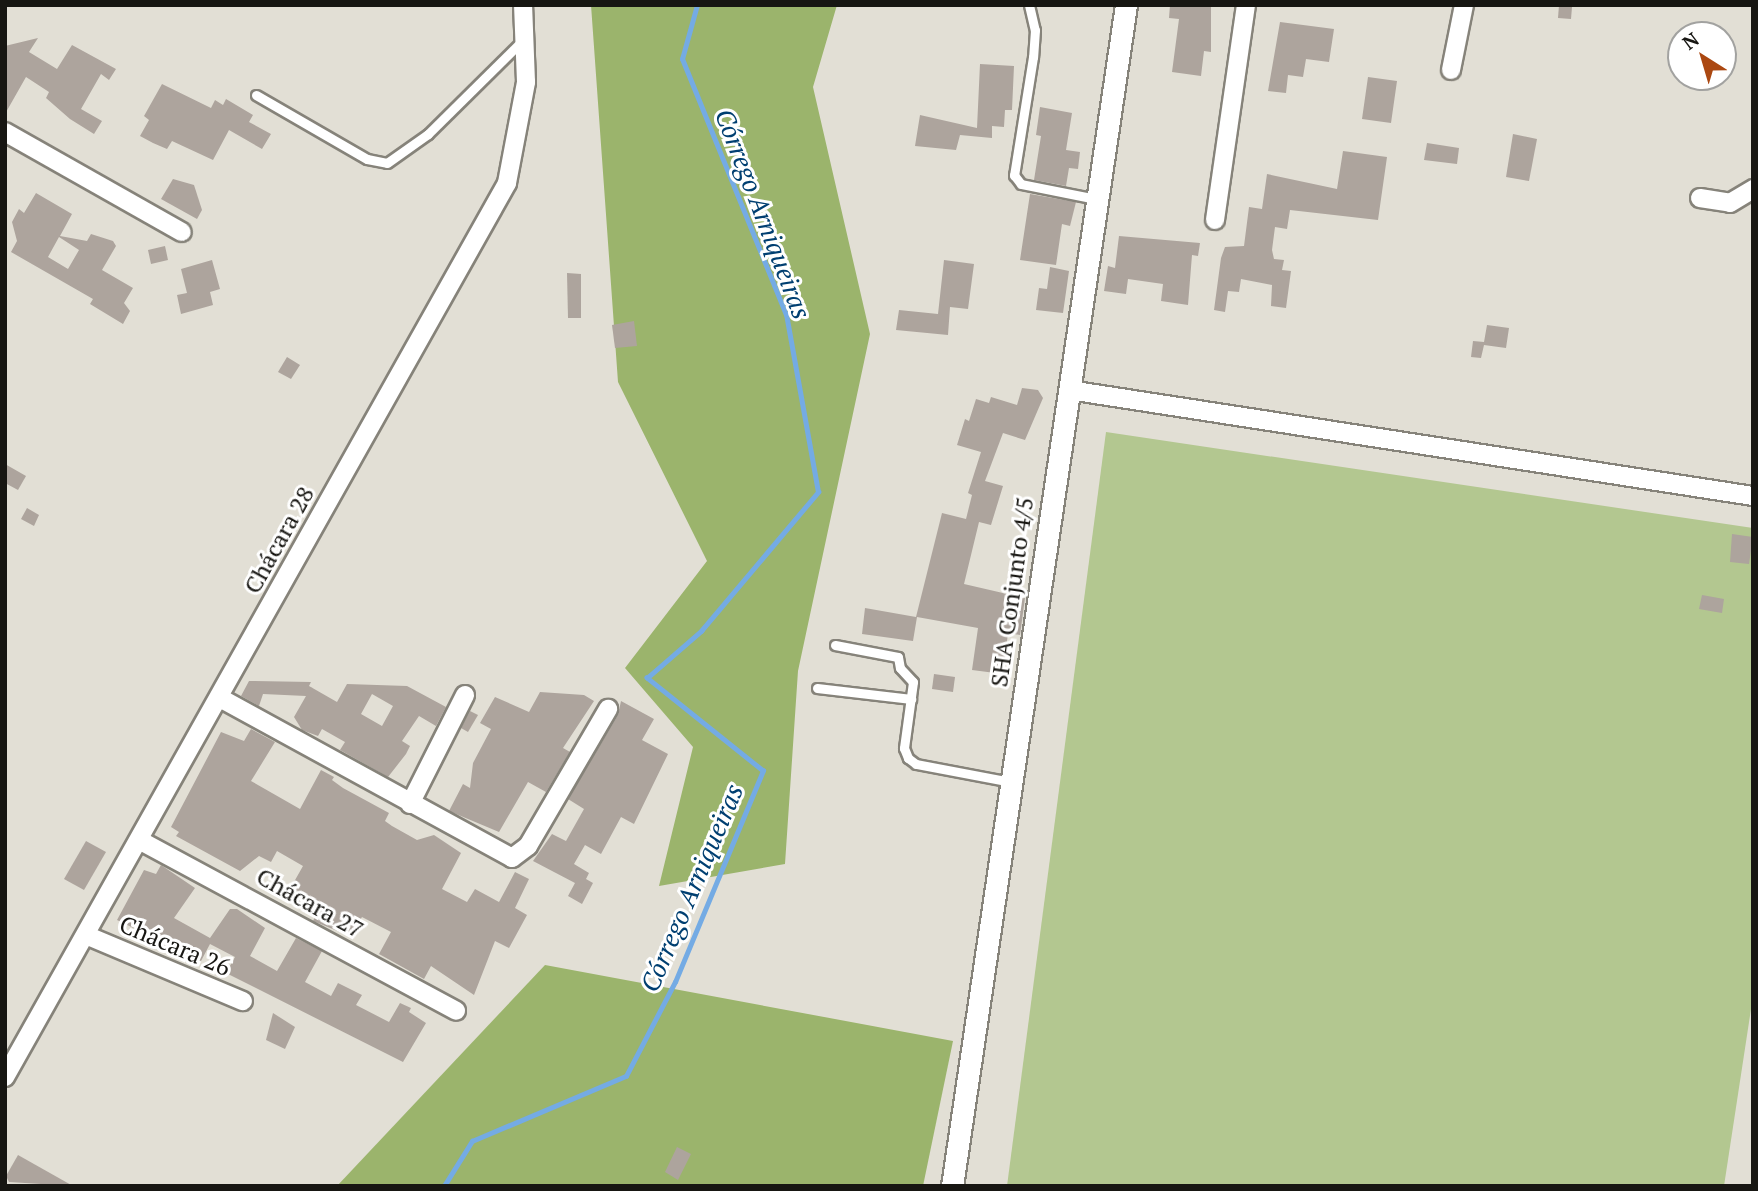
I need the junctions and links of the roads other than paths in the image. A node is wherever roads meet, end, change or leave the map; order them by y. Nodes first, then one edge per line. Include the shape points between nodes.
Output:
1 (523, 5) edge
2 (1029, 5) edge
3 (1126, 5) edge
4 (1246, 5) edge
5 (1464, 5) edge
6 (525, 37) junction
7 (1451, 70) dead end
8 (256, 96) dead end
9 (5, 132) edge
10 (1753, 189) edge
11 (1700, 198) dead end
12 (1097, 199) junction
13 (1215, 220) dead end
14 (183, 232) dead end
15 (1069, 390) junction
16 (1753, 496) edge
17 (835, 645) dead end
18 (817, 688) dead end
19 (465, 695) dead end
20 (220, 698) junction
21 (911, 699) junction
22 (608, 709) dead end
23 (1011, 782) junction
24 (410, 804) junction
25 (139, 840) junction
26 (88, 936) junction
27 (243, 1002) dead end
28 (456, 1011) dead end
29 (5, 1077) edge
30 (952, 1186) edge

1 - 6 street, Chácara 28
2 - 12 lane via 1035,30 1033,57 1014,175 1021,184
3 - 12 street, SHA Conjunto 4/5
4 - 13 street
5 - 7 street
6 - 8 lane via 428,134 387,163 367,159
6 - 20 street, Chácara 28 via 526,82 510,178
9 - 14 street
10 - 11 street via 1730,203
12 - 15 street, SHA Conjunto 4/5
15 - 16 street
15 - 23 street, SHA Conjunto 4/5
17 - 21 lane via 895,653 900,668 913,682
18 - 21 lane
19 - 24 street
20 - 24 street
20 - 25 street, Chácara 28
21 - 23 lane via 904,748 908,758 916,764
22 - 24 street via 528,846 517,857 501,855
23 - 30 street, SHA Conjunto 4/5
25 - 26 street, Chácara 28
25 - 28 street, Chácara 27
26 - 27 street, Chácara 26
26 - 29 street, Chácara 28

